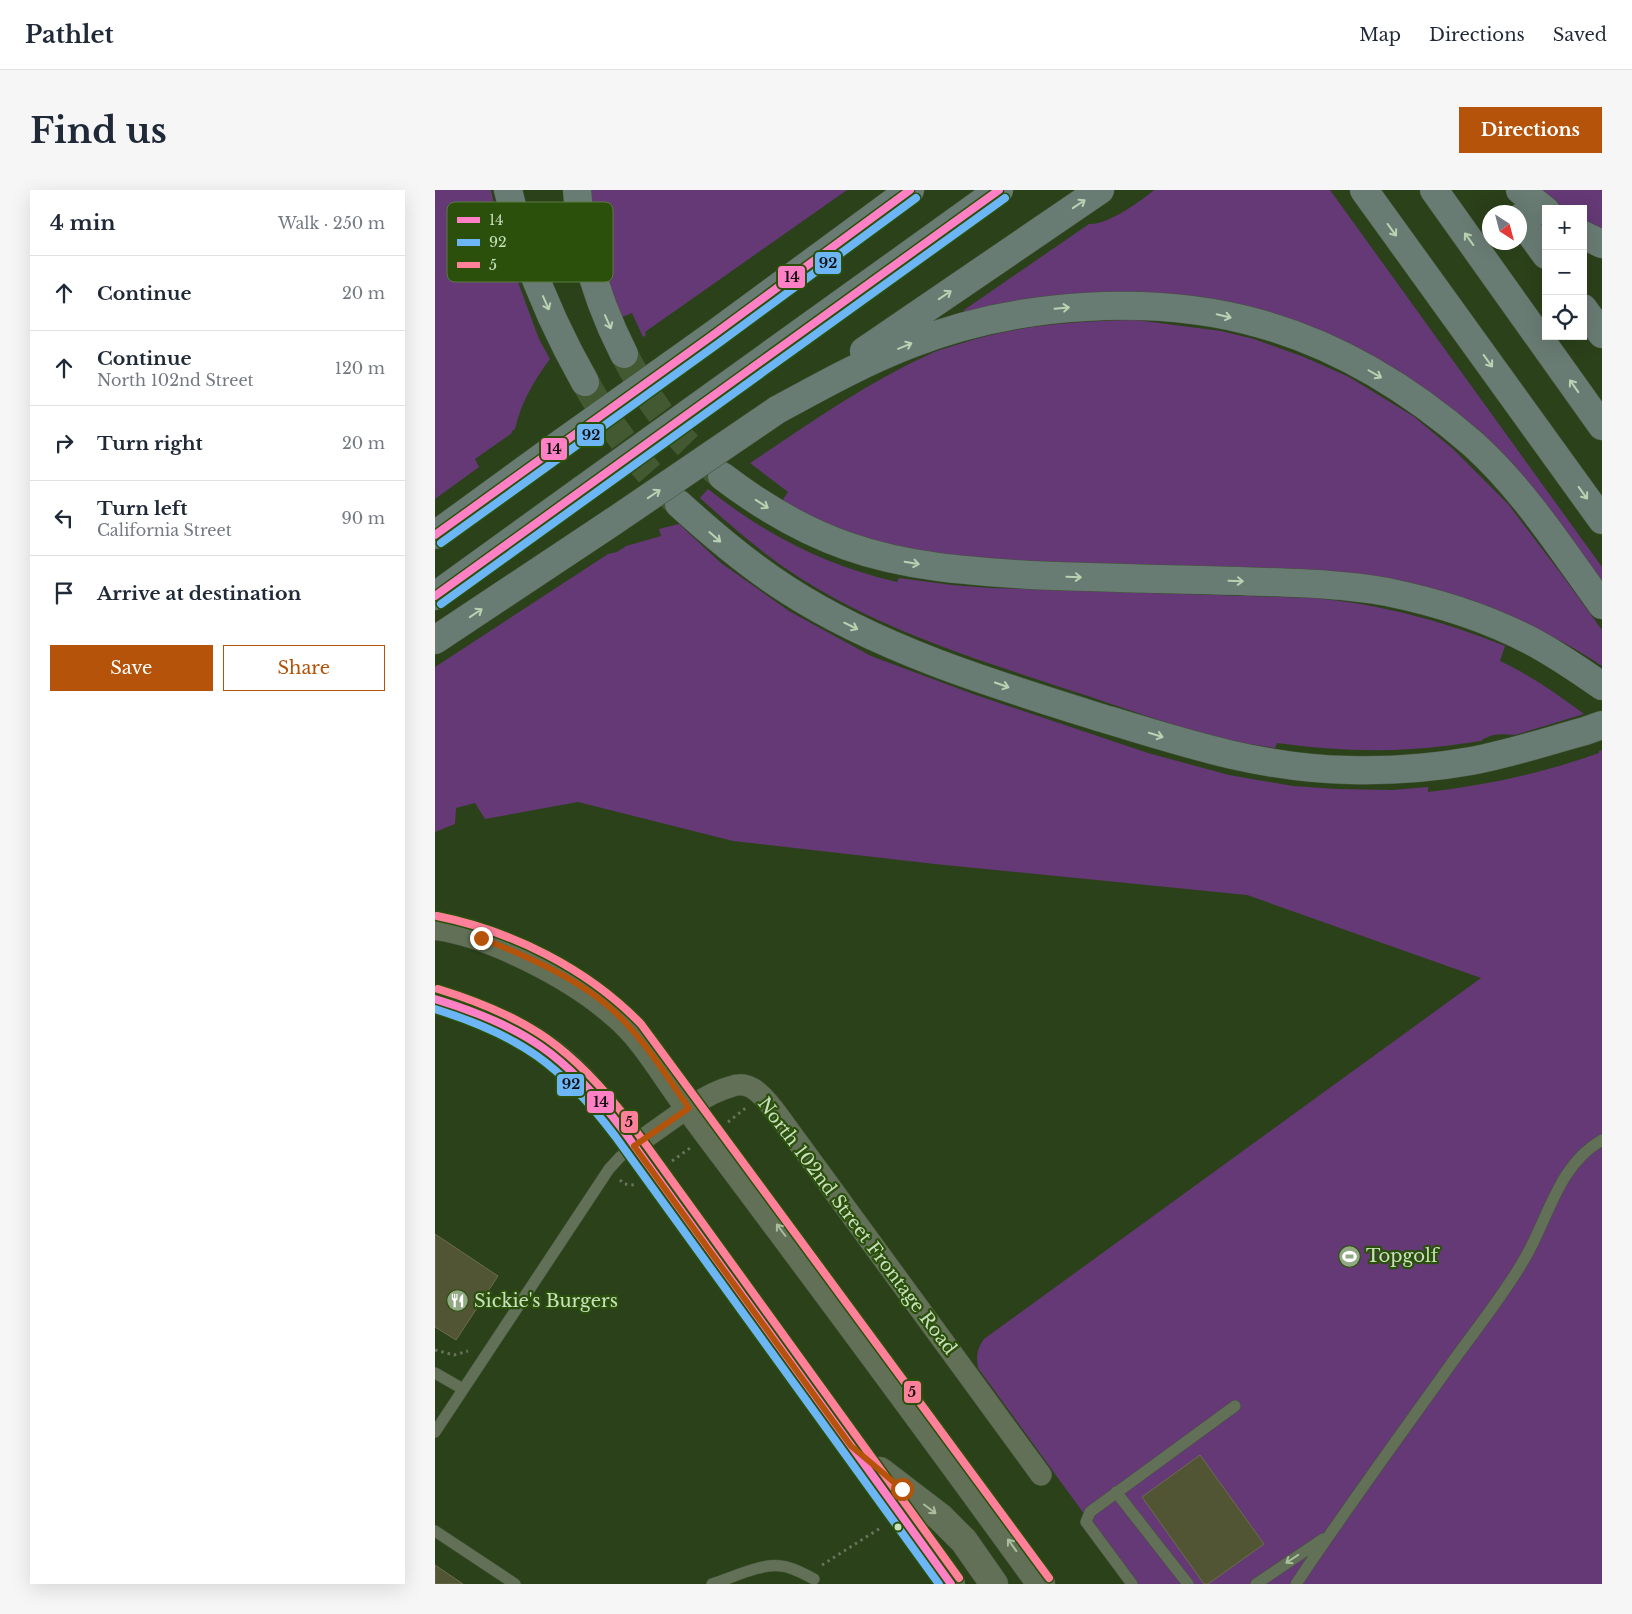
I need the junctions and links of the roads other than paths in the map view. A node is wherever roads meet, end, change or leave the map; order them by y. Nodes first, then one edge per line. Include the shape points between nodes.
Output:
1 (910, 190) edge
2 (999, 190) edge
3 (1100, 190) edge
4 (1364, 190) edge
5 (1434, 190) edge
6 (1500, 190) edge
7 (1520, 190) edge
8 (1511, 205) edge
9 (1542, 208) edge
10 (1527, 229) edge
11 (1587, 237) edge
12 (1602, 244) edge
13 (1542, 250) edge
14 (538, 282) edge
15 (593, 282) edge
16 (1587, 313) edge
17 (1602, 334) edge
18 (624, 354) tunnel mouth
19 (585, 382) tunnel mouth
20 (777, 410) junction
21 (1602, 426) edge
22 (722, 476) tunnel mouth
23 (679, 504) tunnel mouth
24 (1602, 520) edge
25 (435, 535) edge
26 (435, 596) edge
27 (1602, 605) edge
28 (435, 640) edge
29 (1602, 686) edge
30 (1593, 728) edge
31 (435, 926) edge
32 (435, 1000) edge
33 (689, 1108) junction
34 (1602, 1140) edge
35 (634, 1146) junction
36 (435, 1373) edge
37 (463, 1389) junction
38 (1235, 1406) dead end
39 (435, 1432) edge
40 (851, 1446) junction
41 (1041, 1475) dead end
42 (1116, 1492) junction
43 (435, 1531) edge
44 (1329, 1535) junction
45 (810, 1577) road end
46 (515, 1584) edge
47 (712, 1584) edge
48 (951, 1584) edge
49 (994, 1584) edge
50 (1041, 1584) edge
51 (1132, 1584) edge
52 (1188, 1584) edge
53 (1256, 1584) edge
54 (1296, 1584) edge

1 - 25 highway, bridge
2 - 26 highway, bridge
20 -> 3 highway
4 -> 24 highway
21 -> 5 highway
6 - 8 highway
7 - 9 highway
10 - 13 highway
11 - 12 highway
14 -> 19 highway
15 -> 18 highway
16 - 17 highway
20 -> 27 highway via 903,346 947,331 1040,310 1148,307 1212,313 1261,324 1360,365 1402,390 1473,445 1509,480 1539,517
28 -> 20 highway, bridge
22 -> 29 highway via 768,508 810,531 896,560 1000,573 1326,584 1386,592 1486,621 1531,641
23 -> 30 highway via 761,573 868,634 916,655 1189,746 1308,767 1388,770 1473,761
31 - 33 main road via 481,938 541,964 599,1000 643,1043
32 - 35 main road via 485,1016 525,1035 548,1051 597,1097
33 - 35 street, North 102nd Street Frontage Road
33 - 41 street, North 102nd Street Frontage Road via 730,1086 743,1085 753,1089 767,1102
50 -> 33 main road via 887,1371
34 - 44 lane via 1571,1166 1525,1258
35 - 37 lane via 609,1169
35 - 40 main road
36 - 37 lane
37 - 39 lane
38 - 42 lane
40 - 48 main road
40 -> 49 main road via 940,1517 964,1541
42 - 51 lane via 1090,1512 1087,1522
42 - 52 lane
43 - 46 lane
44 -> 53 lane
44 - 54 lane
45 - 47 lane via 782,1566 768,1566

